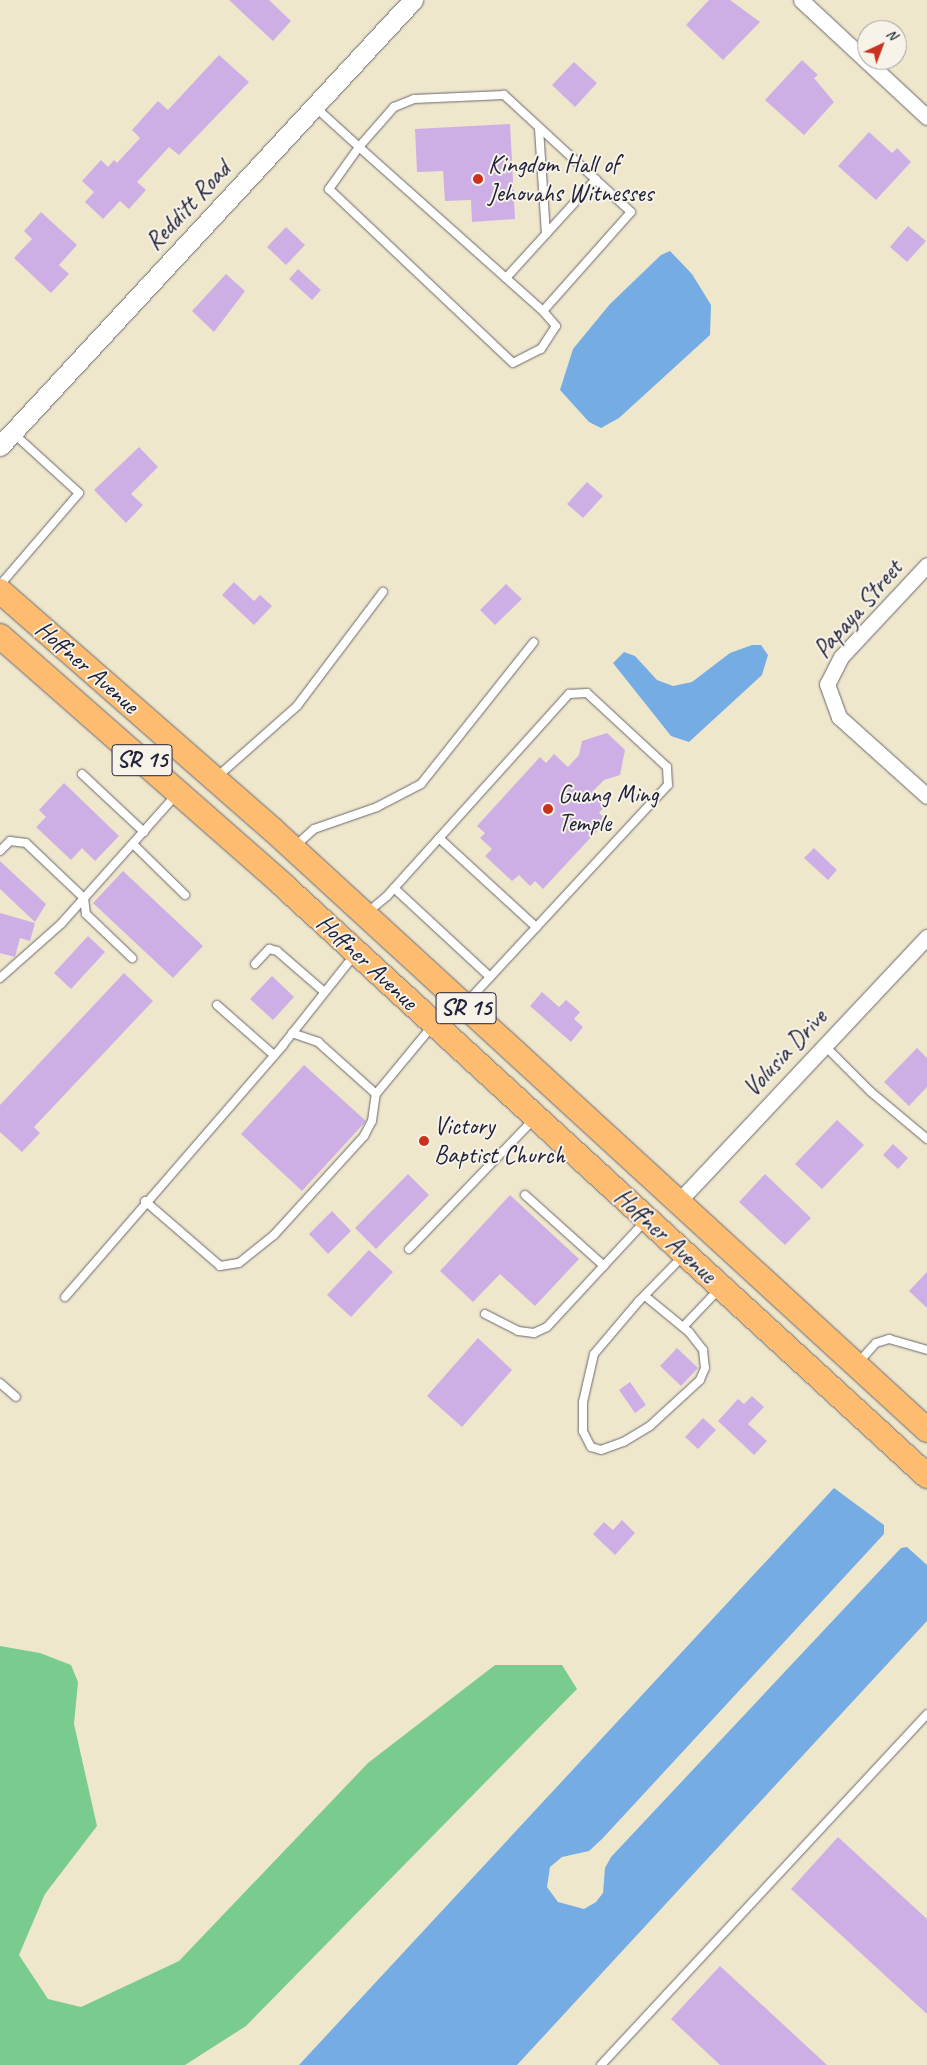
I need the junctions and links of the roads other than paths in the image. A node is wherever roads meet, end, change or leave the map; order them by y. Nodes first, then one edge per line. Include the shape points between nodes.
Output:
1 (413, 0) edge
2 (801, 0) edge
3 (314, 106) junction
4 (927, 116) edge
5 (539, 128) junction
6 (359, 147) junction
7 (596, 179) junction
8 (546, 234) junction
9 (506, 278) junction
10 (543, 311) junction
11 (6, 439) edge
12 (927, 565) edge
13 (0, 585) edge
14 (0, 592) edge
15 (383, 592) dead end
16 (0, 636) edge
17 (534, 642) dead end
18 (82, 774) dead end
19 (214, 779) junction
20 (178, 792) junction
21 (927, 796) edge
22 (144, 832) junction
23 (439, 838) junction
24 (133, 844) junction
25 (293, 848) junction
26 (0, 851) edge
27 (394, 888) junction
28 (185, 895) dead end
29 (84, 898) junction
30 (365, 915) junction
31 (536, 927) junction
32 (927, 937) edge
33 (357, 952) junction
34 (132, 958) dead end
35 (255, 964) dead end
36 (490, 977) junction
37 (0, 978) edge
38 (322, 990) junction
39 (217, 1005) dead end
40 (464, 1006) junction
41 (434, 1024) junction
42 (292, 1033) junction
43 (825, 1046) junction
44 (274, 1055) junction
45 (376, 1094) junction
46 (535, 1118) junction
47 (927, 1139) edge
48 (525, 1195) dead end
49 (145, 1201) junction
50 (678, 1202) junction
51 (646, 1219) junction
52 (409, 1248) dead end
53 (685, 1254) junction
54 (604, 1266) junction
55 (721, 1287) junction
56 (644, 1296) junction
57 (65, 1297) dead end
58 (486, 1314) dead end
59 (683, 1327) junction
60 (927, 1350) edge
61 (856, 1365) junction
62 (0, 1383) edge
63 (16, 1397) dead end
64 (927, 1430) edge
65 (927, 1476) edge
66 (927, 1714) edge
67 (601, 2065) edge

1 - 3 street, Redditt Road
2 - 4 street
3 - 6 lane
3 - 11 street, Redditt Road
5 - 6 lane via 504,95 414,100 394,108
5 - 7 lane
5 - 8 lane
6 - 9 lane
6 - 10 lane via 329,189 513,363 541,349 556,326
7 - 8 lane
7 - 10 lane via 631,212
8 - 9 lane
9 - 10 lane
11 - 13 lane via 79,492
12 - 21 street, Papaya Street via 841,657 827,684 839,717
14 - 19 main road, Hoffner Avenue / SR 15
15 - 19 lane via 296,706
16 - 20 main road, Hoffner Avenue / SR 15
17 - 25 lane via 421,784 377,807 314,829
18 - 22 lane
19 - 25 main road, Hoffner Avenue / SR 15
20 - 22 lane
20 - 25 main road via 204,793 219,800 278,848
20 - 33 main road, Hoffner Avenue / SR 15
22 - 24 lane
23 - 27 lane
23 - 31 lane
23 - 31 lane via 569,694 587,693 667,767 668,785
24 - 28 lane
24 - 29 lane
25 - 30 main road, Hoffner Avenue / SR 15
26 - 29 lane via 10,841 26,843
27 - 30 lane
27 - 36 lane
29 - 34 lane via 86,914
29 - 37 lane
30 - 40 main road, Hoffner Avenue / SR 15
31 - 36 lane
32 - 43 street, Volusia Drive
33 - 38 lane
33 - 40 main road via 382,958 423,994
33 - 41 main road, Hoffner Avenue / SR 15
35 - 38 lane via 269,949 277,951
36 - 40 lane
38 - 42 lane
39 - 44 lane
40 - 50 main road, Hoffner Avenue / SR 15
41 - 45 lane
41 - 46 main road, Hoffner Avenue / SR 15
42 - 44 lane
42 - 45 lane via 318,1042
43 - 47 lane via 871,1092
43 - 50 street, Volusia Drive
44 - 49 lane
45 - 49 lane via 372,1121 364,1136 274,1235 239,1263 220,1266
46 - 50 main road via 563,1125 651,1204
46 - 51 main road, Hoffner Avenue / SR 15
46 - 52 lane
48 - 54 lane
49 - 57 lane
50 - 61 main road, Hoffner Avenue / SR 15
51 - 53 main road, Hoffner Avenue / SR 15
51 - 54 lane
53 - 55 main road, Hoffner Avenue / SR 15
53 - 56 lane
53 - 61 main road via 698,1249 711,1255 825,1358
54 - 58 lane via 547,1327 534,1333
55 - 59 lane
55 - 65 main road, Hoffner Avenue / SR 15
56 - 59 lane
56 - 59 lane via 594,1354 583,1402 583,1431 591,1448 601,1450 623,1442 650,1426 700,1380 706,1359
60 - 61 lane via 889,1339 876,1343
61 - 64 main road, Hoffner Avenue / SR 15
62 - 63 lane
66 - 67 lane

